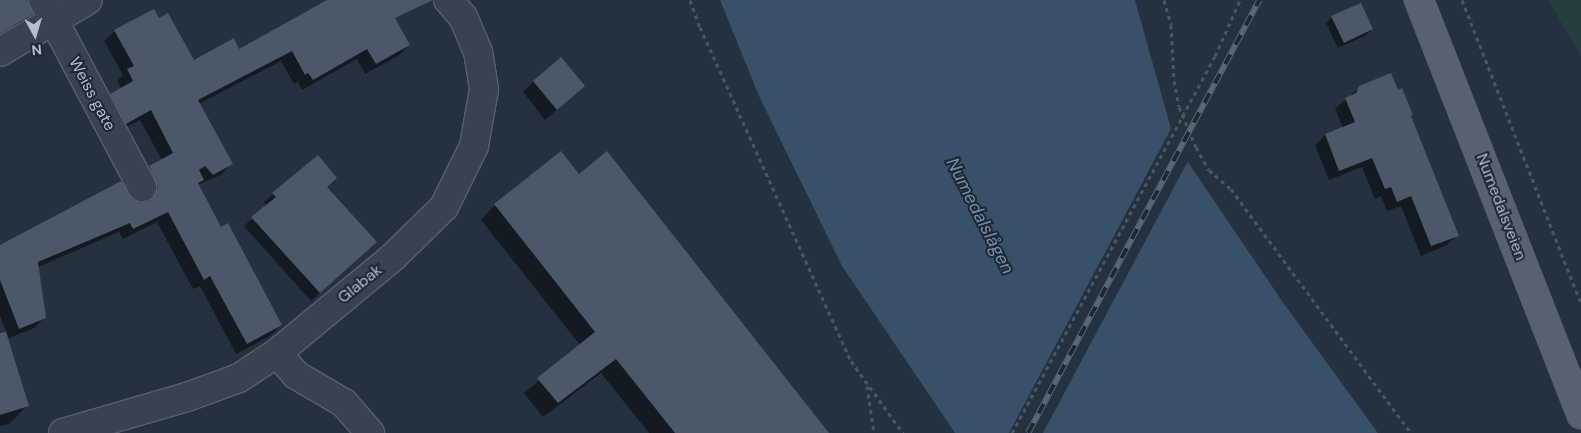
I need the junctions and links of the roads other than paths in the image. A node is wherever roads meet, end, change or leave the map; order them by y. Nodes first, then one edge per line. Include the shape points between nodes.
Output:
1 (88, 0) edge
2 (448, 0) edge
3 (1419, 0) edge
4 (48, 10) edge
5 (0, 52) edge
6 (142, 187) dead end
7 (277, 353) junction
8 (1581, 414) edge
9 (63, 433) edge
10 (370, 433) edge

1 - 4 street
2 - 7 street, Glabak via 463,17 478,52 484,89 474,146 444,207 393,257
3 - 8 main road, Numedalsveien
4 - 5 street
4 - 6 street, Weiss gate
7 - 9 street, Glabak via 230,381
7 - 10 street via 296,375 344,403

